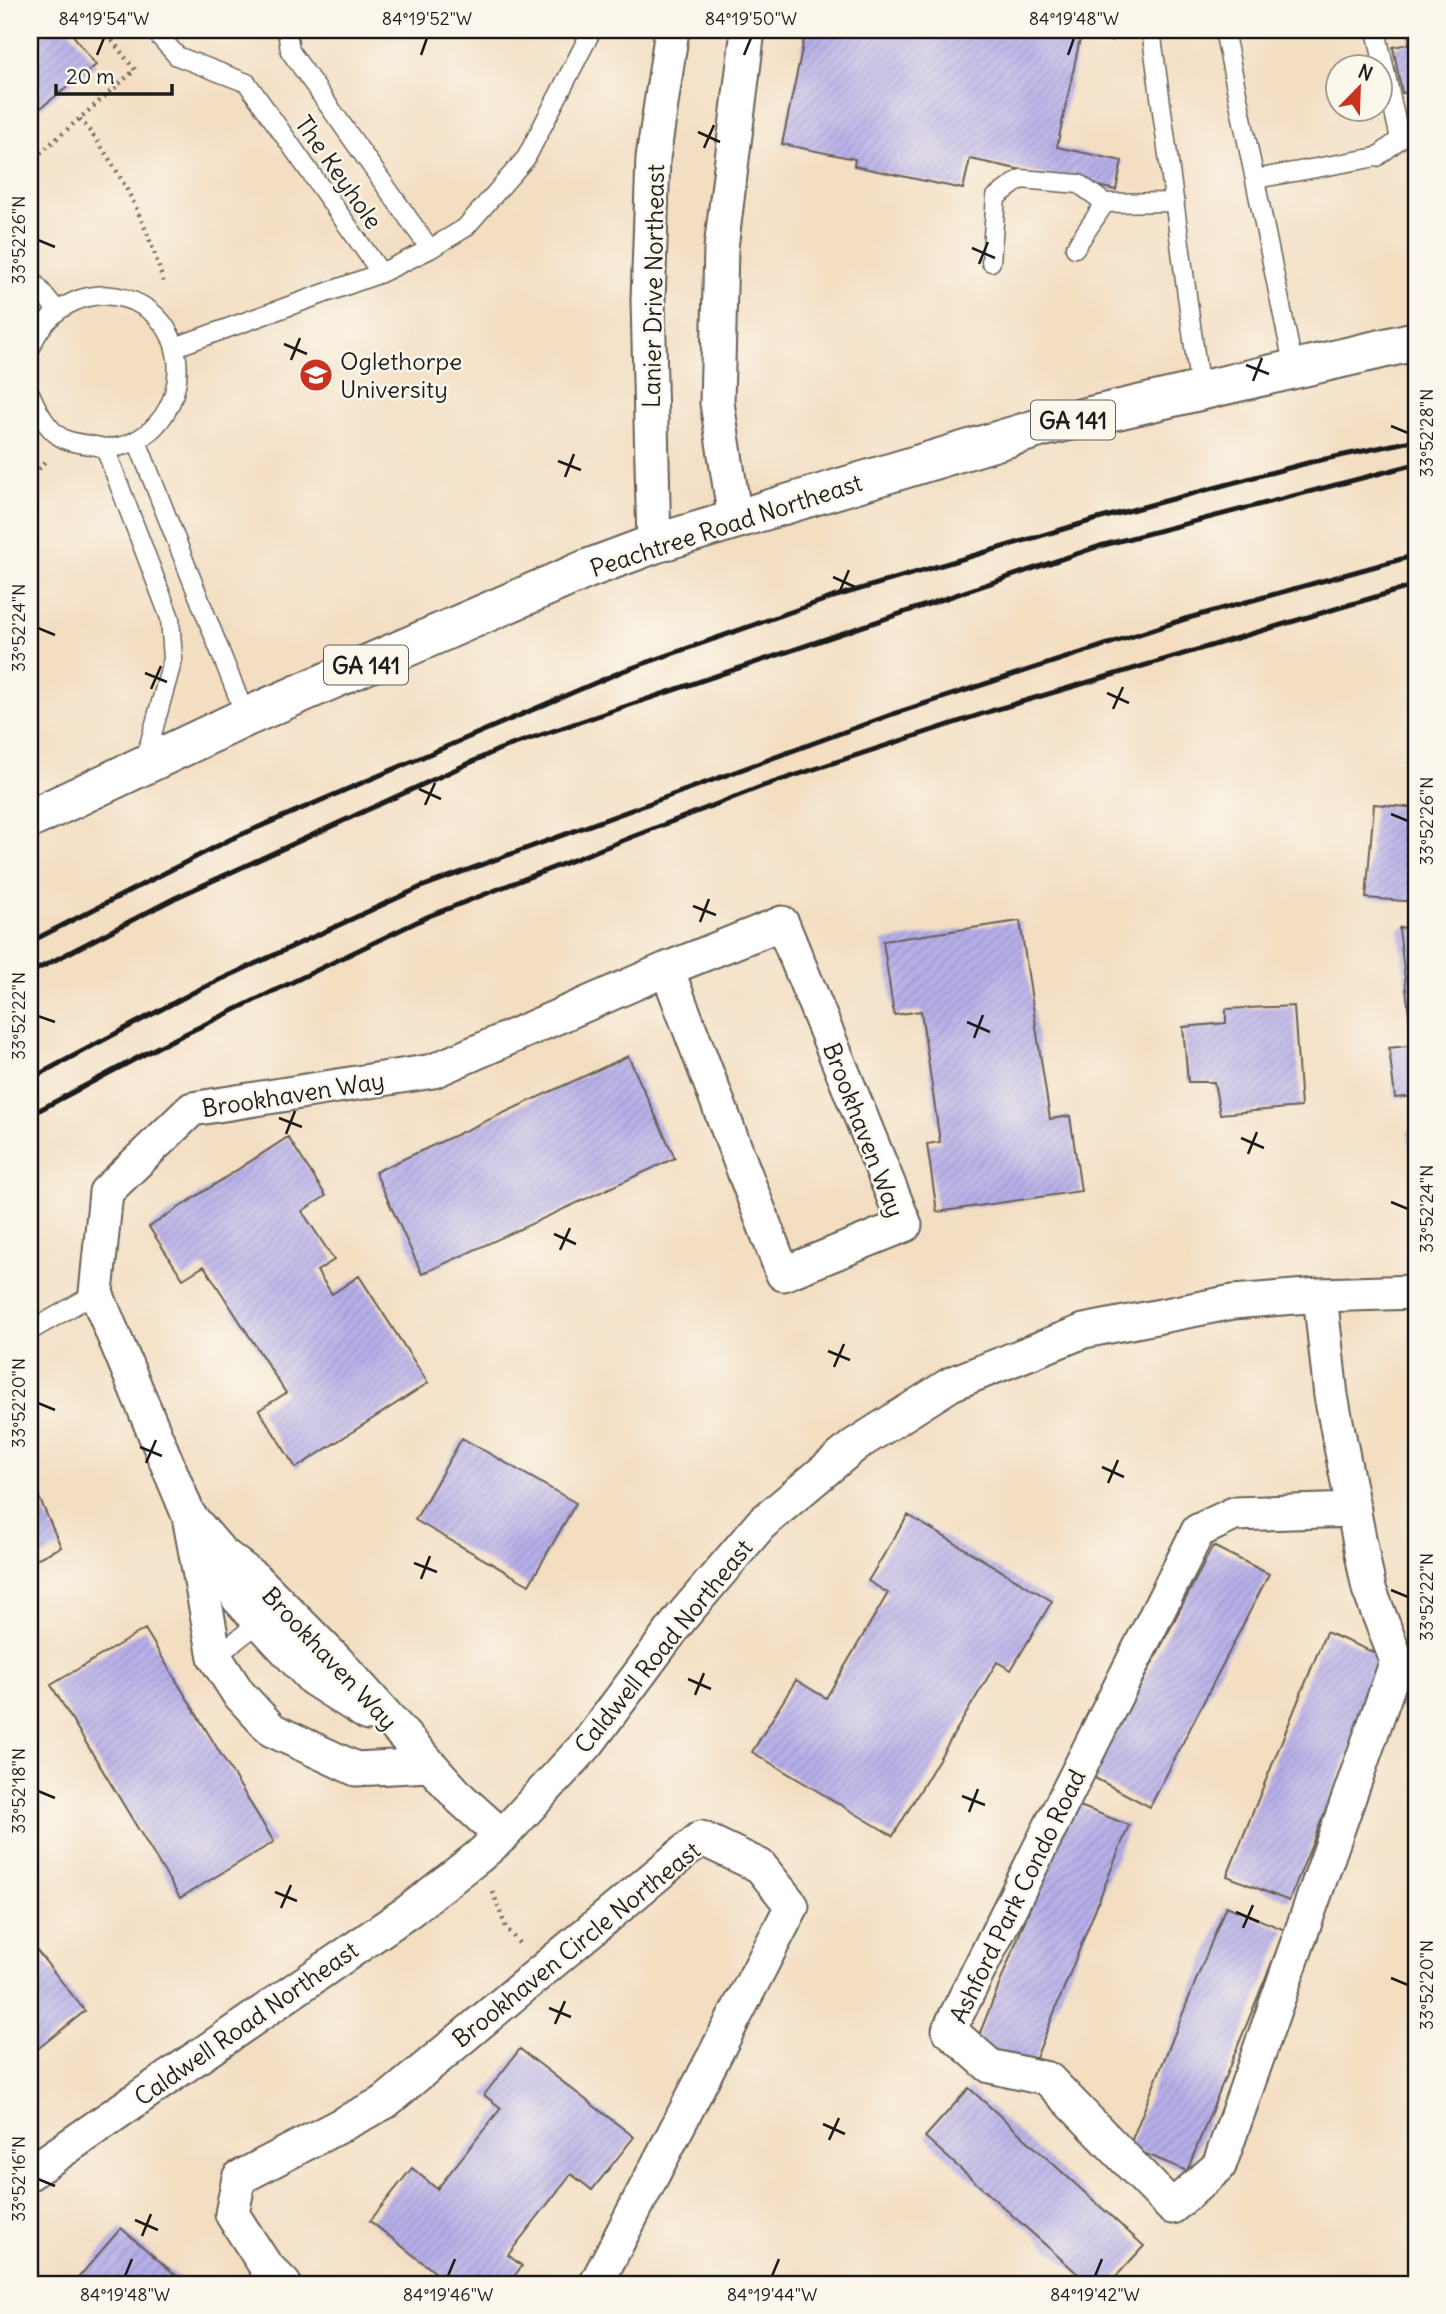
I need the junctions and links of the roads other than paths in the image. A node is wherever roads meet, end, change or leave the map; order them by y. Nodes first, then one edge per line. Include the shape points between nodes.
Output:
1 (160, 30) edge
2 (288, 30) edge
3 (592, 30) edge
4 (672, 30) edge
5 (748, 30) edge
6 (1152, 30) edge
7 (1224, 30) edge
8 (1377, 30) edge
9 (1255, 179) junction
10 (1175, 202) junction
11 (1105, 203) junction
12 (1075, 248) dead end
13 (430, 249) junction
14 (991, 262) dead end
15 (381, 273) junction
16 (30, 278) edge
17 (57, 310) junction
18 (1416, 341) edge
19 (175, 347) junction
20 (30, 350) edge
21 (1294, 369) junction
22 (1200, 391) junction
23 (30, 393) edge
24 (136, 441) junction
25 (105, 448) junction
26 (735, 519) junction
27 (654, 544) junction
28 (246, 717) junction
29 (144, 763) junction
30 (30, 819) edge
31 (667, 970) junction
32 (1416, 1292) edge
33 (96, 1293) junction
34 (1320, 1295) junction
35 (30, 1332) edge
36 (1354, 1510) junction
37 (189, 1516) junction
38 (270, 1613) junction
39 (215, 1657) junction
40 (429, 1765) junction
41 (502, 1836) junction
42 (30, 2173) edge
43 (284, 2284) edge
44 (596, 2284) edge

1 - 15 lane, The Keyhole via 160,37 177,56 247,83
2 - 13 lane, The Keyhole via 290,51
3 - 13 lane via 526,158 465,228
4 - 27 street, Lanier Drive Northeast via 653,158 648,300
5 - 26 street via 720,248 717,404
6 - 10 lane
7 - 9 lane
8 - 9 lane via 1400,139 1377,157
9 - 21 lane
10 - 11 lane
10 - 22 lane
11 - 12 lane
11 - 14 lane via 1079,184 1021,179 996,197
13 - 15 lane
15 - 19 lane
16 - 17 lane
17 - 19 lane via 90,296 126,299 143,306 163,324
17 - 20 lane via 35,334
18 - 21 highway, Peachtree Road Northeast / GA 141
19 - 24 lane via 179,368 169,411
21 - 22 highway, Peachtree Road Northeast / GA 141
22 - 26 highway, Peachtree Road Northeast / GA 141 via 1044,427
23 - 25 lane via 42,419 63,439
24 - 25 lane
24 - 28 lane
25 - 29 lane via 173,636 173,659
26 - 27 highway, Peachtree Road Northeast / GA 141
27 - 28 highway, Peachtree Road Northeast / GA 141
28 - 29 highway, Peachtree Road Northeast / GA 141
29 - 30 highway, Peachtree Road Northeast / GA 141
31 - 31 street, Brookhaven Way via 783,1274 905,1225 782,923
31 - 33 street, Brookhaven Way via 433,1071 192,1109 106,1192
32 - 34 street, Caldwell Road Northeast
33 - 35 lane
33 - 37 street, Brookhaven Way
34 - 36 street, Ashford Park Condo Road via 1331,1396
34 - 41 street, Caldwell Road Northeast via 1233,1302 1084,1331 951,1384 855,1445 761,1524 681,1618 588,1743
36 - 36 street, Ashford Park Condo Road via 1234,1514 1198,1531 949,2030 990,2066 1048,2079 1172,2207 1219,2166 1397,1661 1369,1589
37 - 38 street, Brookhaven Way via 220,1553 258,1581
37 - 39 street, Brookhaven Way
38 - 39 lane
38 - 40 street, Brookhaven Way via 337,1661
39 - 40 street, Brookhaven Way via 238,1693 272,1730 356,1769
40 - 41 street, Brookhaven Way
41 - 42 street, Caldwell Road Northeast via 409,1911
43 - 44 street, Brookhaven Circle Northeast via 265,2265 232,2214 239,2178 385,2102 701,1838 760,1866 792,1906

